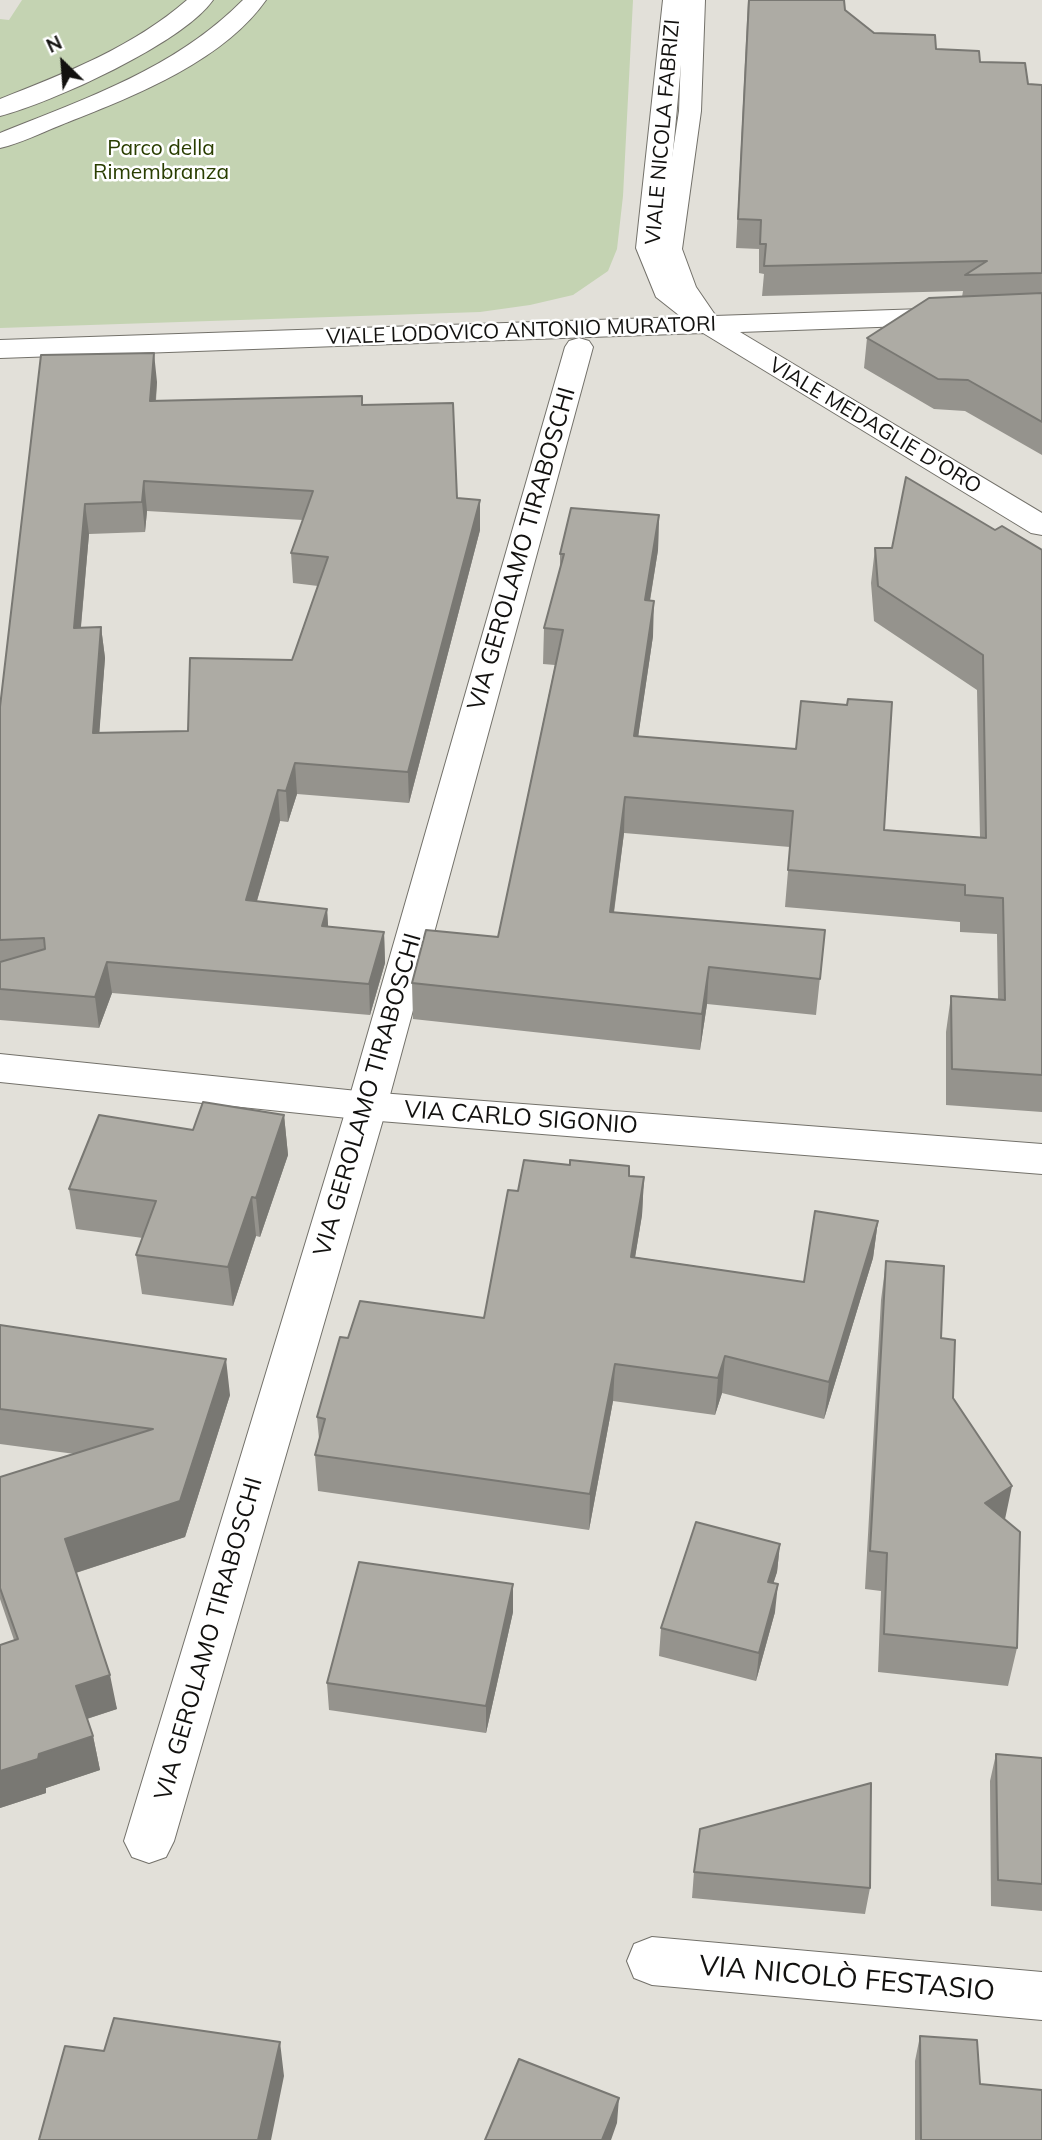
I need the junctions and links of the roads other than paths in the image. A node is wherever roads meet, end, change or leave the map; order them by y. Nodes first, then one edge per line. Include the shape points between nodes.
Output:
1 (201, 0) edge
2 (255, 0) edge
3 (675, 0) edge
4 (694, 0) edge
5 (0, 108) edge
6 (0, 141) edge
7 (1042, 313) edge
8 (709, 325) junction
9 (579, 347) dead end
10 (0, 349) edge
11 (1042, 526) edge
12 (0, 1068) edge
13 (367, 1106) junction
14 (1042, 1158) edge
15 (149, 1841) dead end
16 (652, 1961) dead end
17 (1042, 1996) edge

1 - 5 street via 176,23 132,50
2 - 6 lane via 225,31 187,57 140,82
3 - 8 street, VIALE NICOLA FABRIZI via 650,248 667,291
4 - 8 lane, VIALE NICOLA FABRIZI via 690,111 670,249 683,287
7 - 8 street, VIALE LODOVICO ANTONIO MURATORI
8 - 10 street, VIALE LODOVICO ANTONIO MURATORI
8 - 11 street, VIALE MEDAGLIE D'ORO
9 - 13 street, VIA GEROLAMO TIRABOSCHI
12 - 13 street, VIA CARLO SIGONIO
13 - 14 street, VIA CARLO SIGONIO
13 - 15 street, VIA GEROLAMO TIRABOSCHI
16 - 17 street, VIA NICOLÒ FESTASIO

